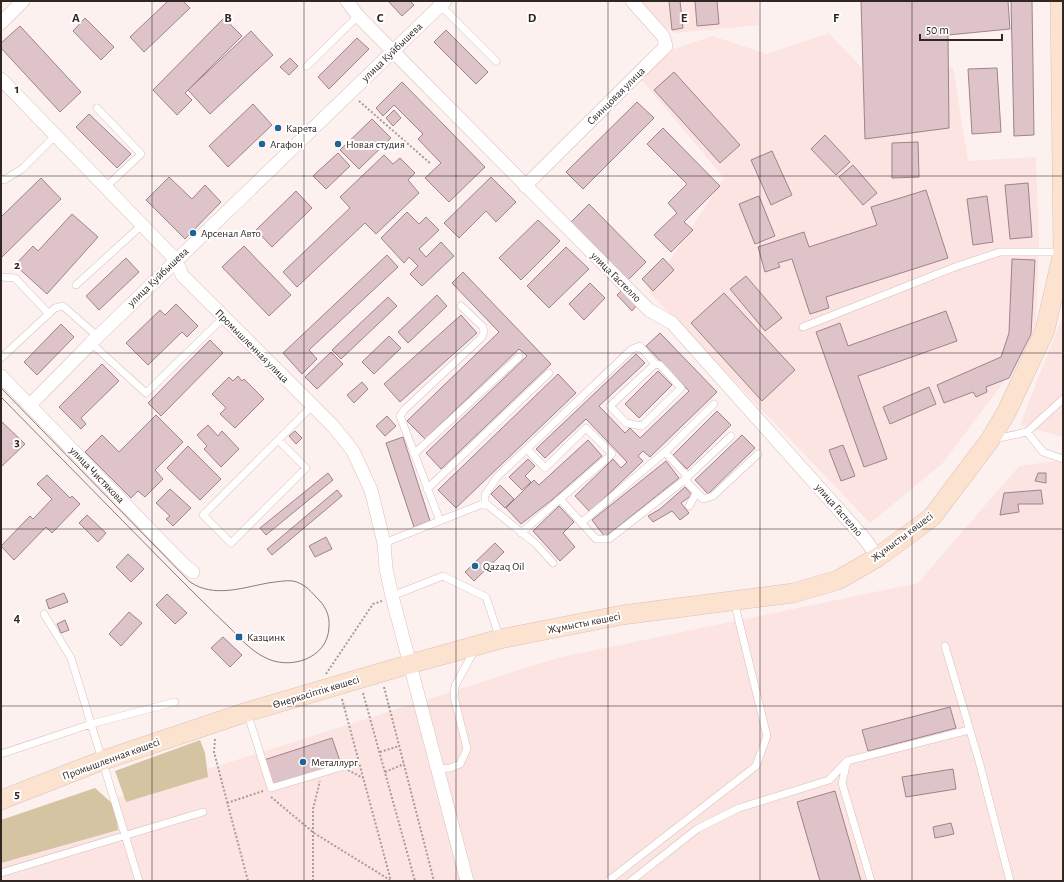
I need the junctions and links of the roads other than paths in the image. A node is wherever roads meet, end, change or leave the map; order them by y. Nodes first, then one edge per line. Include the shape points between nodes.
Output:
1 (24, 1) edge
2 (347, 1) edge
3 (632, 1) edge
4 (1060, 1) edge
5 (440, 2) edge
6 (358, 16) junction
7 (1, 23) edge
8 (393, 52) junction
9 (496, 61) dead end
10 (307, 66) dead end
11 (1, 78) edge
12 (97, 108) dead end
13 (56, 135) junction
14 (1, 179) edge
15 (525, 186) junction
16 (106, 187) junction
17 (143, 224) junction
18 (1063, 252) edge
19 (176, 260) junction
20 (1, 277) edge
21 (76, 285) dead end
22 (461, 306) dead end
23 (49, 314) junction
24 (224, 317) junction
25 (803, 327) dead end
26 (94, 339) junction
27 (519, 357) dead end
28 (1, 358) edge
29 (655, 364) junction
30 (549, 373) dead end
31 (1, 376) edge
32 (1063, 399) edge
33 (714, 404) dead end
34 (30, 405) junction
35 (312, 406) junction
36 (1027, 432) junction
37 (731, 436) dead end
38 (278, 440) junction
39 (990, 440) junction
40 (527, 449) junction
41 (664, 452) junction
42 (414, 454) junction
43 (758, 454) dead end
44 (1063, 459) edge
45 (686, 478) junction
46 (427, 488) junction
47 (697, 492) junction
48 (560, 499) junction
49 (485, 503) junction
50 (689, 506) dead end
51 (440, 521) junction
52 (581, 523) junction
53 (522, 532) junction
54 (384, 543) junction
55 (878, 557) junction
56 (554, 562) dead end
57 (193, 572) dead end
58 (392, 596) junction
59 (734, 601) junction
60 (44, 614) dead end
61 (500, 639) junction
62 (477, 646) junction
63 (945, 646) dead end
64 (410, 664) junction
65 (175, 702) dead end
66 (247, 712) junction
67 (222, 721) joint
68 (90, 724) junction
69 (969, 730) junction
70 (1, 754) edge
71 (101, 761) junction
72 (847, 761) junction
73 (341, 767) road end
74 (438, 769) junction
75 (1, 800) edge
76 (203, 812) dead end
77 (125, 837) junction
78 (1, 873) edge
79 (139, 881) edge
80 (467, 881) edge
81 (608, 881) edge
82 (631, 881) edge
83 (871, 881) edge
84 (1010, 881) edge

1 - 7 street
2 - 6 street, улица Гастелло
3 - 15 street, Свинцовая улица via 663,36 666,46
4 - 18 main road, Жұмысты көшесі
5 - 8 street, улица Куйбышева
5 - 9 lane
6 - 8 street, улица Гастелло
6 - 10 lane
8 - 15 street, улица Гастелло
8 - 19 street, улица Куйбышева
11 - 13 street, Промышленная улица
12 - 16 lane via 141,154
13 - 14 lane via 22,170 4,180
13 - 16 street, Промышленная улица
15 - 55 street, улица Гастелло via 649,310 672,323 864,538
16 - 17 street, Промышленная улица
17 - 19 street, Промышленная улица
17 - 21 lane
18 - 25 lane via 1000,252
18 - 39 main road, Жұмысты көшесі via 1045,330 1007,411
19 - 24 street, Промышленная улица via 182,275
19 - 26 street, улица Куйбышева
20 - 23 lane via 15,278
22 - 42 lane via 483,327 484,332 481,338 400,416
23 - 26 lane via 55,308 63,306
23 - 28 lane
24 - 26 lane via 146,393
24 - 35 street, Промышленная улица
26 - 34 street, улица Куйбышева
27 - 42 lane
29 - 29 lane via 610,406 626,423 642,426 681,388 660,365
29 - 40 lane via 640,346 632,349
30 - 46 lane
31 - 34 street, улица Чистякова
32 - 36 lane
33 - 41 lane
34 - 57 street, улица Чистякова
35 - 38 lane
35 - 54 street, Промышленная улица via 333,426 353,451 371,490
36 - 39 lane
36 - 44 lane via 1043,452
37 - 45 lane
38 - 38 lane via 203,515 231,543 306,468
39 - 55 main road, Жұмысты көшесі via 932,517
40 - 48 lane via 545,468 586,428 612,454
40 - 49 lane via 497,477 485,495
41 - 45 lane
41 - 52 lane
42 - 46 lane
43 - 47 lane via 713,496 704,499
45 - 47 lane
45 - 52 lane via 609,539 596,539
46 - 51 lane
47 - 50 lane
48 - 52 lane
48 - 53 lane
49 - 51 lane
49 - 53 lane
51 - 54 lane
53 - 56 lane
54 - 58 street, Промышленная улица
55 - 59 main road, Жұмысты көшесі via 838,580 793,593
58 - 61 lane via 443,576 486,597
58 - 64 street, Промышленная улица
59 - 61 main road, Жұмысты көшесі via 622,616
59 - 81 lane via 767,736 756,766
60 - 68 lane via 71,658
61 - 62 main road, Жұмысты көшесі
62 - 64 main road, Жұмысты көшесі
62 - 74 lane via 455,686 454,697 468,749 460,764
63 - 69 lane
64 - 66 main road, Өнеркәсіптік көшесі
64 - 74 street, Промышленная улица
65 - 68 lane
66 - 67 main road, Өнеркәсіптік көшесі
66 - 73 lane via 270,792
67 - 71 main road, Промышленная көшесі
68 - 70 lane
68 - 71 lane
69 - 72 lane
69 - 84 lane
71 - 75 main road, Промышленная көшесі
71 - 77 lane
72 - 82 lane via 828,780 739,808 697,829
72 - 83 lane via 842,783
74 - 80 street, Промышленная улица
76 - 77 lane
77 - 78 lane
77 - 79 lane

